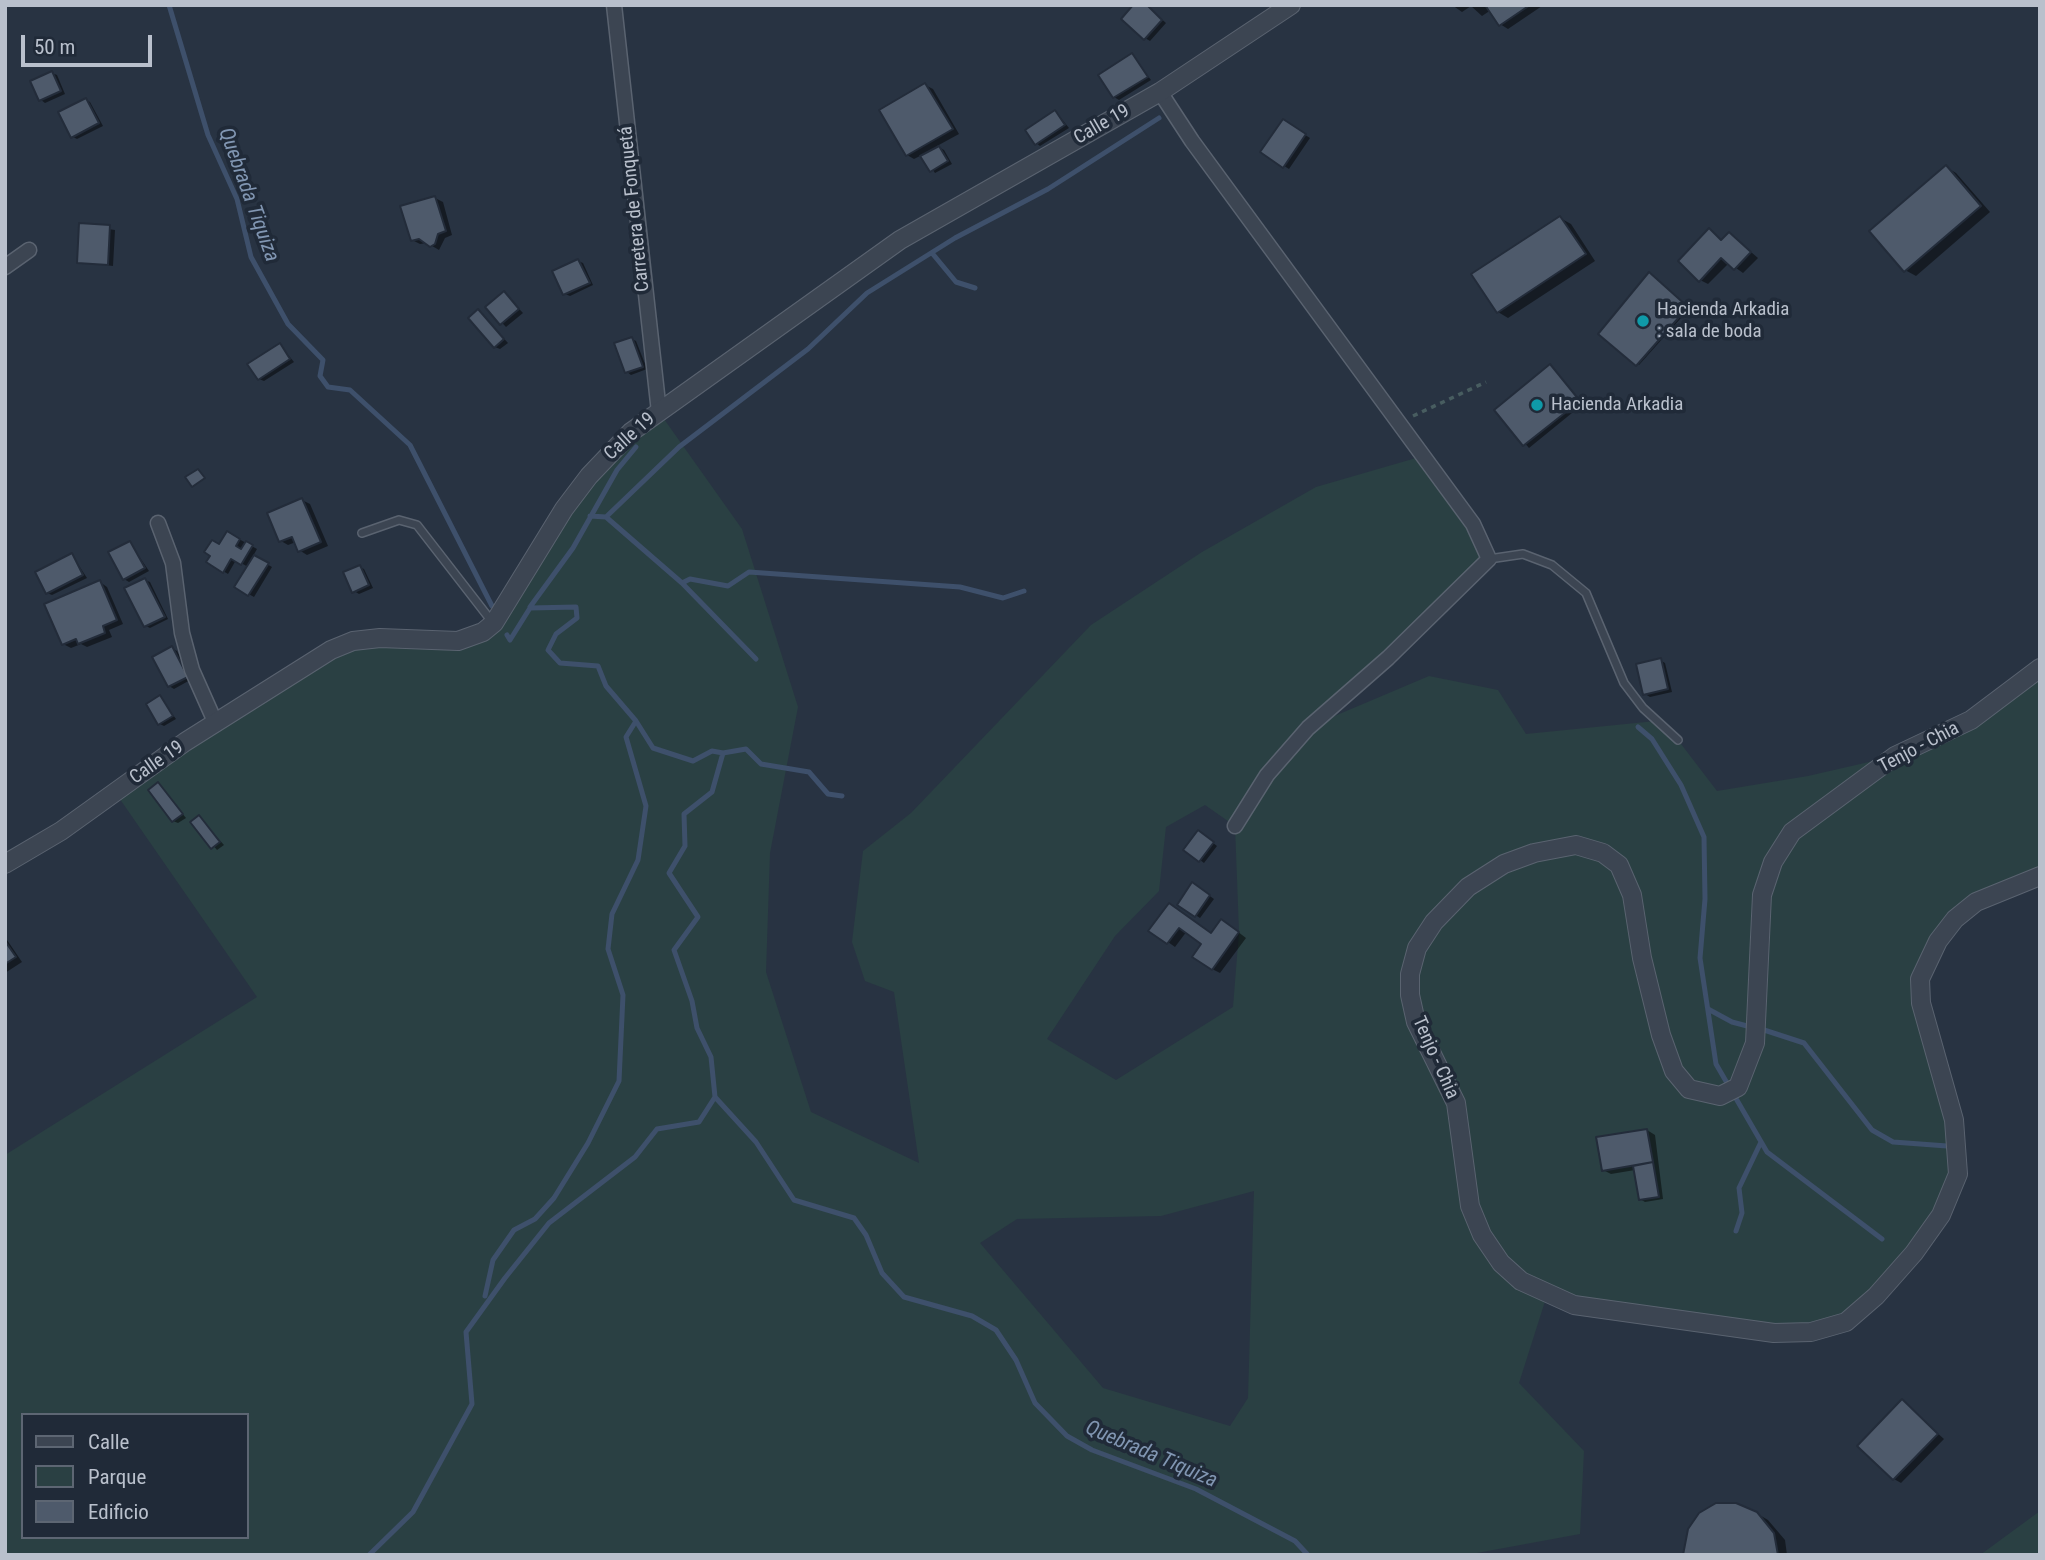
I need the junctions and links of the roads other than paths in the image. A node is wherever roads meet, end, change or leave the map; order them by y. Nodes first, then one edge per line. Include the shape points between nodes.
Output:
1 (614, 5) edge
2 (1291, 5) edge
3 (1160, 92) junction
4 (29, 250) dead end
5 (5, 267) edge
6 (659, 412) junction
7 (158, 523) dead end
8 (362, 533) dead end
9 (1489, 559) junction
10 (494, 624) junction
11 (2040, 668) edge
12 (216, 724) junction
13 (1678, 740) dead end
14 (1236, 826) dead end
15 (5, 864) edge
16 (2040, 876) edge

1 - 6 street, Carretera de Fonquetá
2 - 3 street, Calle 19
3 - 6 street, Calle 19 via 901,240
3 - 9 street via 1473,524
4 - 5 street
6 - 10 street, Calle 19 via 631,432 589,476
7 - 12 street via 173,563 192,670
8 - 10 lane via 399,520 417,525
9 - 13 lane via 1523,554 1552,565 1586,593 1624,683
9 - 14 street via 1308,728 1267,775
10 - 12 street, Calle 19 via 458,641 353,641 331,649
11 - 16 street, Tenjo - Chia via 1971,720 1895,756 1792,832 1773,862 1762,895 1755,1043 1738,1087 1720,1096 1689,1089 1674,1071 1642,958 1632,895 1619,865 1603,853 1576,845 1504,864 1468,887 1434,922 1417,948 1410,995 1416,1022 1456,1103 1470,1206 1482,1235 1521,1282 1574,1306 1774,1333 1811,1332 1846,1322 1914,1253 1941,1215 1958,1174 1955,1121 1921,1003 1920,979 1938,941 1955,919 1976,902
12 - 15 street, Calle 19

